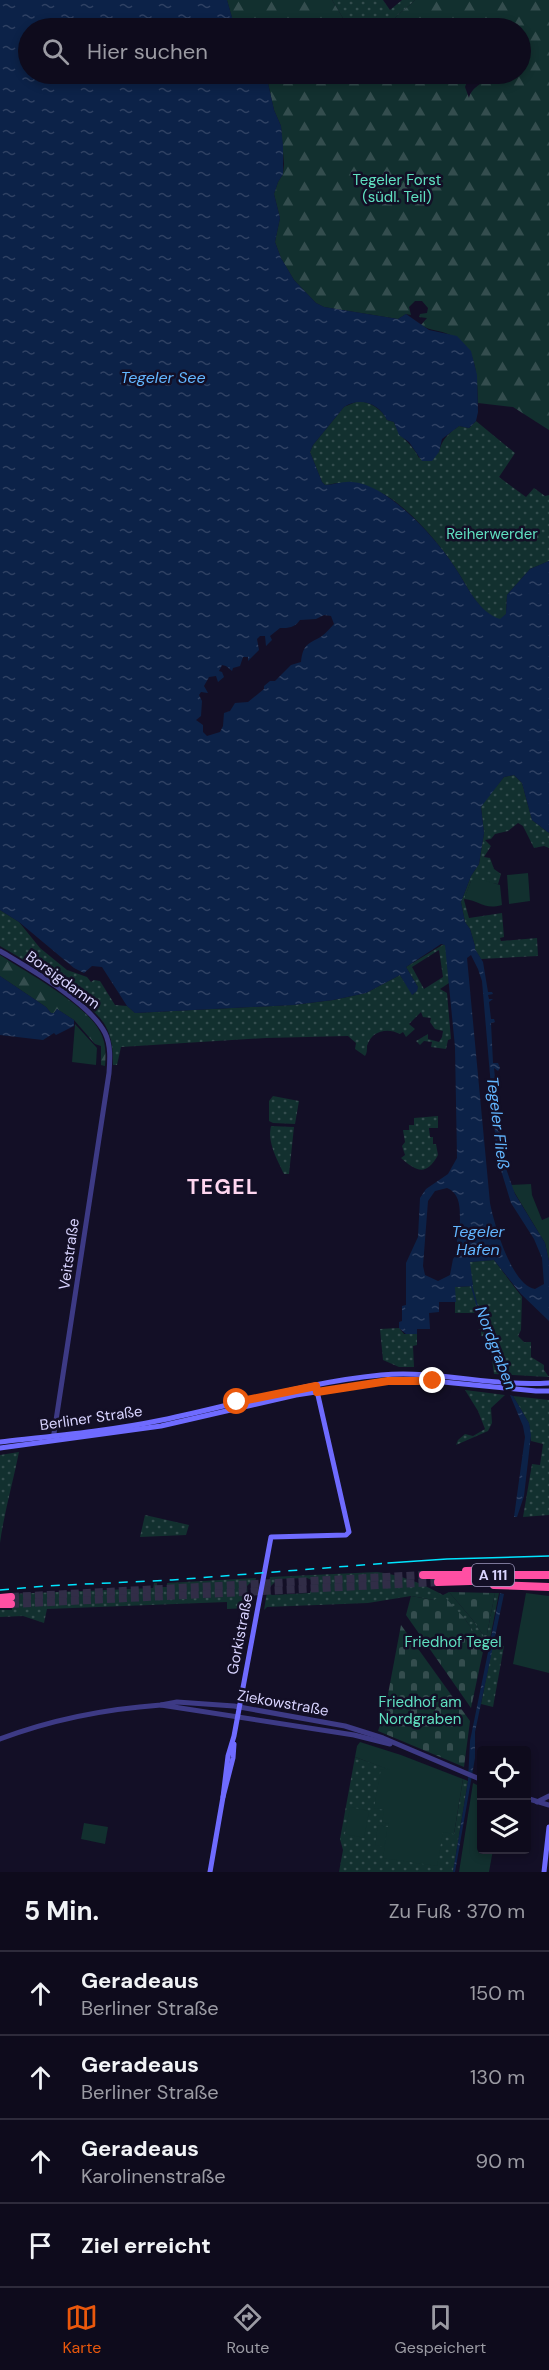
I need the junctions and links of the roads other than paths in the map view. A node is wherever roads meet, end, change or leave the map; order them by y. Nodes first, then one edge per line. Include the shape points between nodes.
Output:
1 (0, 951) edge
2 (109, 1070) joint
3 (549, 1383) edge
4 (513, 1386) junction
5 (316, 1389) junction
6 (536, 1391) junction
7 (549, 1391) edge
8 (549, 1395) edge
9 (54, 1439) junction
10 (0, 1442) edge
11 (23, 1443) junction
12 (0, 1448) edge
13 (549, 1570) edge
14 (423, 1575) tunnel mouth
15 (549, 1575) edge
16 (438, 1578) junction
17 (447, 1581) junction
18 (549, 1581) edge
19 (549, 1587) edge
20 (0, 1598) edge
21 (0, 1604) edge
22 (161, 1705) junction
23 (240, 1707) junction
24 (238, 1717) junction
25 (0, 1739) edge
26 (397, 1746) junction
27 (477, 1778) edge
28 (549, 1796) edge
29 (531, 1800) edge
30 (537, 1802) junction
31 (549, 1805) edge
32 (549, 1827) edge
33 (546, 1864) edge
34 (210, 1872) edge
35 (544, 1872) edge

1 - 2 street, Borsigdamm via 91,1013 108,1040
2 - 9 street, Veitstraße
3 - 4 main road
4 - 5 main road, Berliner Straße via 381,1379
4 - 6 main road
5 - 9 main road, Berliner Straße via 162,1423
5 - 23 main road, Gorkistraße via 350,1532 271,1537
6 - 7 main road
6 - 8 main road
9 - 11 main road, Berliner Straße
10 - 11 main road, Berliner Straße
11 - 12 main road, Berliner Straße
13 - 16 highway via 486,1569
14 - 16 highway, A 111
15 - 16 highway, A 111
16 - 17 highway, A 111
17 - 18 highway, A 111
17 - 19 highway
20 - 21 highway via 11,1601
22 - 23 street, Ziekowstraße via 187,1702
22 - 24 street, Ziekowstraße
22 - 25 street, Ziekowstraße via 97,1711
23 - 24 main road, Gorkistraße
23 - 26 street, Ziekowstraße via 349,1727
24 - 26 street, Ziekowstraße via 354,1735
24 - 34 main road, Gorkistraße via 234,1758
26 - 27 street, Ziekowstraße
28 - 30 street
29 - 30 street
30 - 31 street
32 - 33 main road
33 - 35 main road

